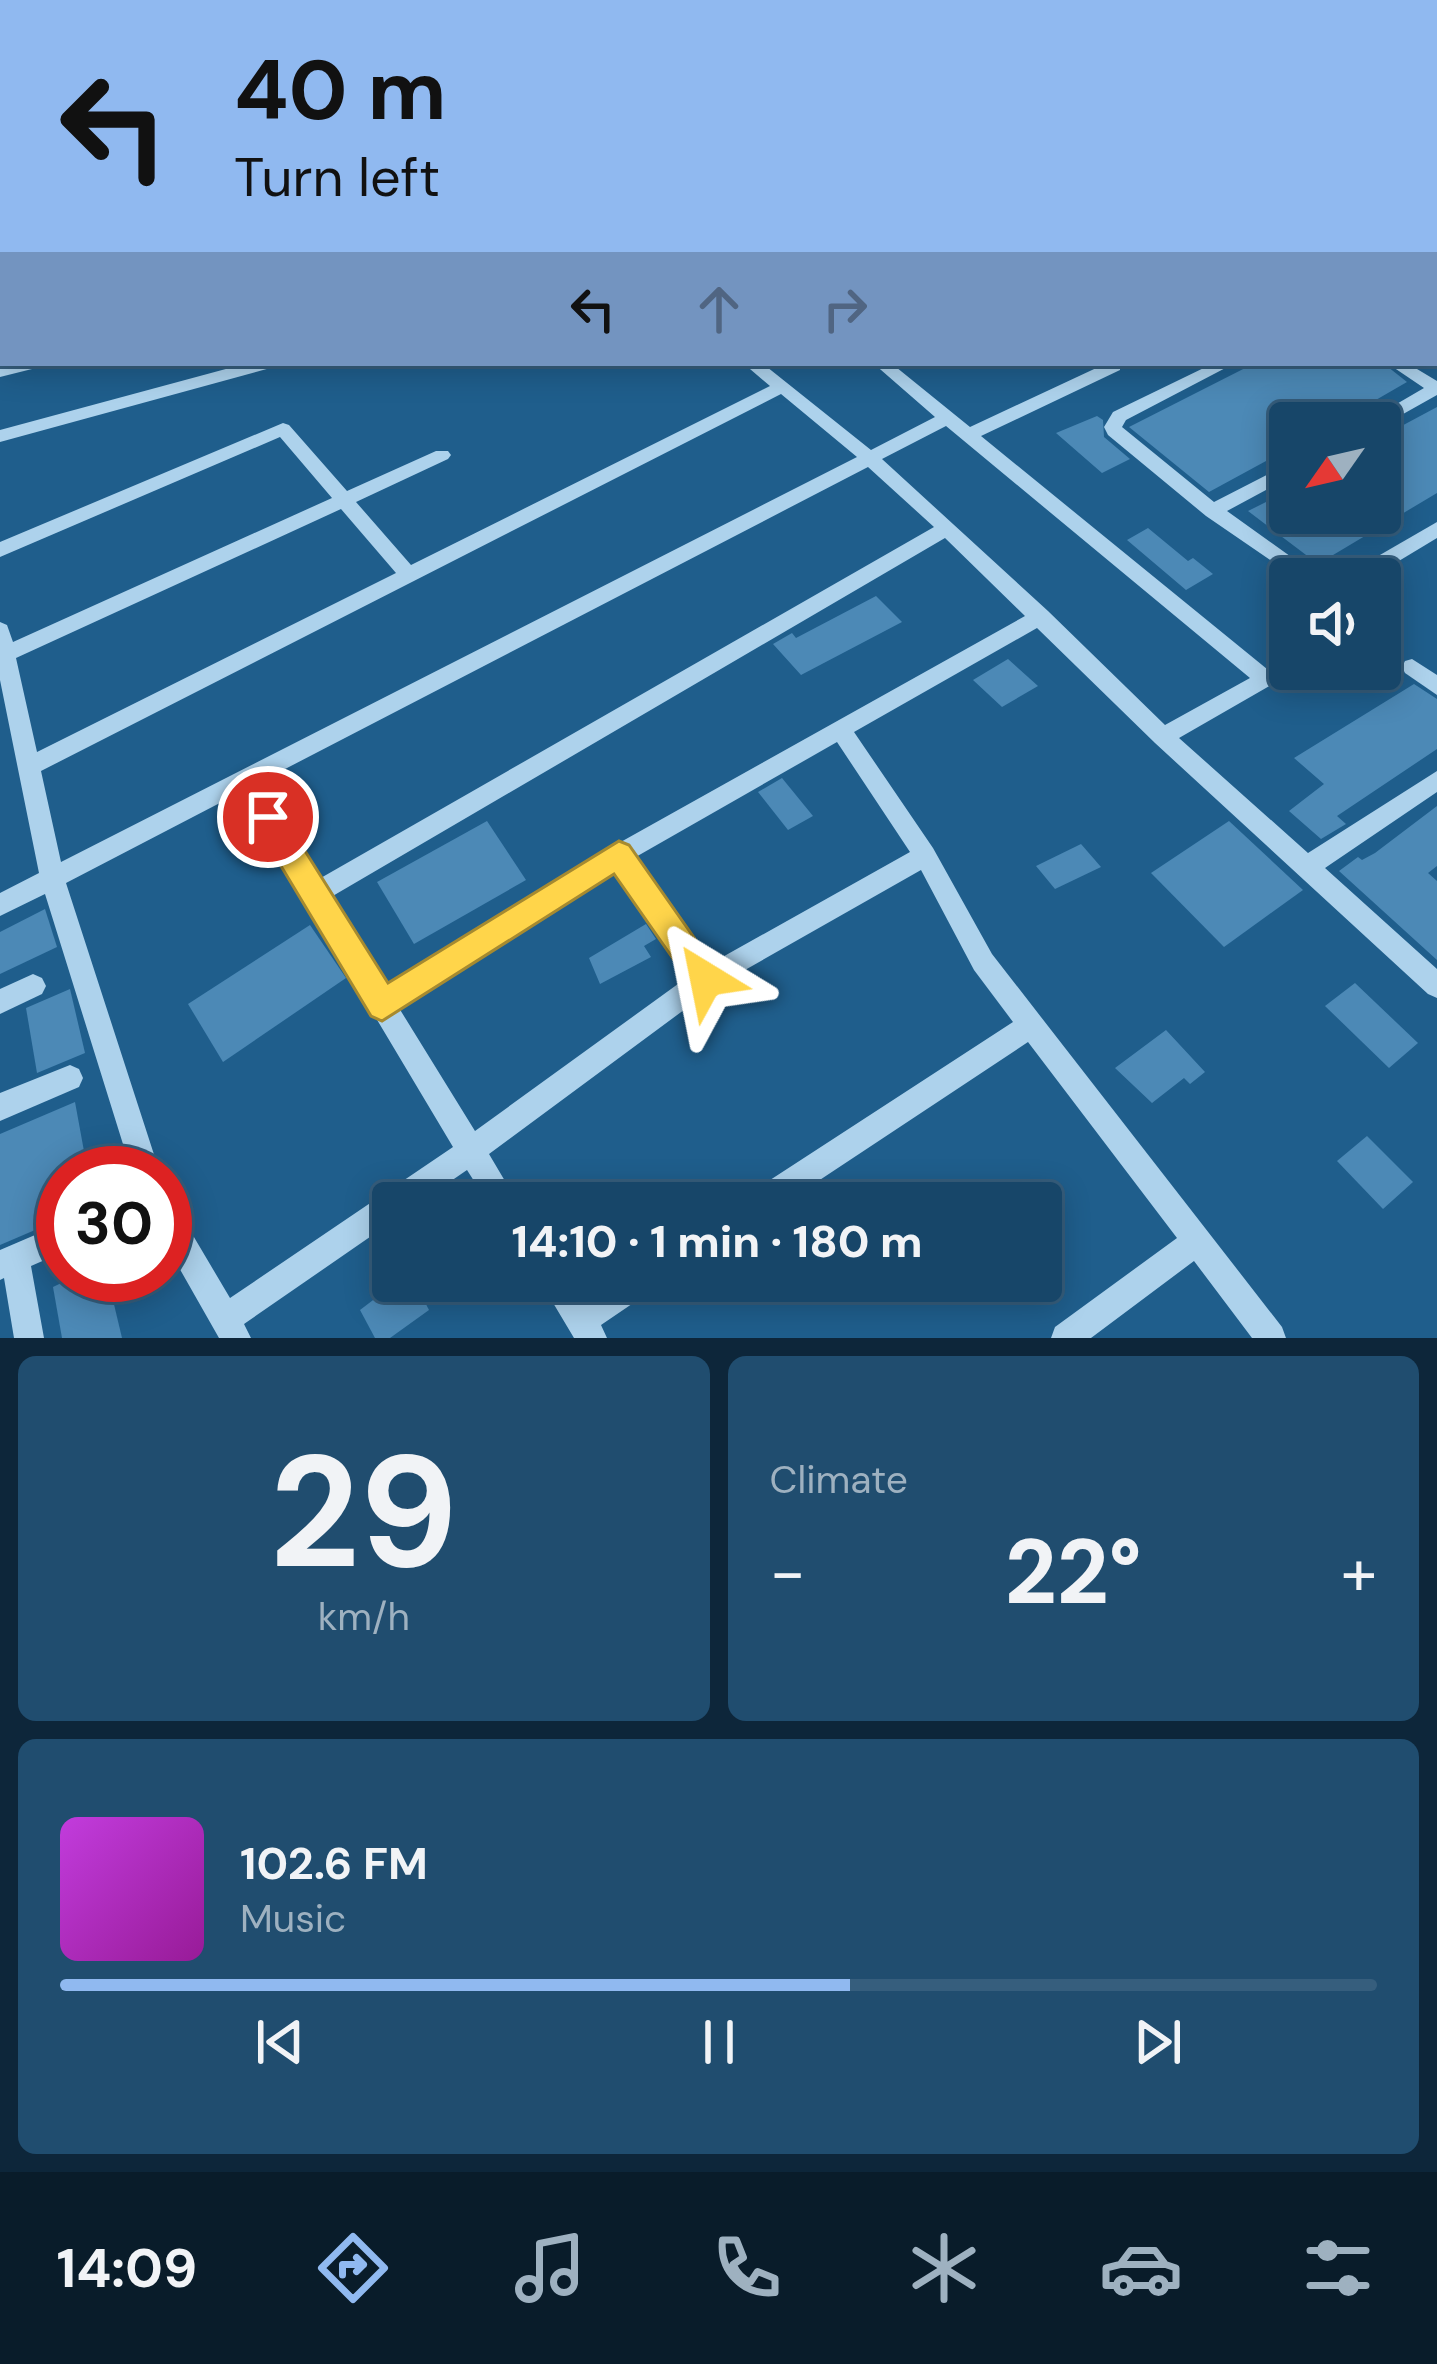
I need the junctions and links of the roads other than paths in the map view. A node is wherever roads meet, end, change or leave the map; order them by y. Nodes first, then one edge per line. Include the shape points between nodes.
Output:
1 (257, 366) edge
2 (755, 366) edge
3 (885, 366) edge
4 (1114, 366) dead end
5 (1221, 366) edge
6 (1400, 366) edge
7 (783, 386) junction
8 (1437, 388) edge
9 (1401, 408) edge
10 (949, 417) junction
11 (970, 434) junction
12 (0, 436) edge
13 (442, 454) dead end
14 (866, 457) junction
15 (1269, 481) edge
16 (342, 497) junction
17 (1213, 512) junction
18 (948, 528) junction
19 (1437, 529) edge
20 (0, 550) edge
21 (1281, 558) edge
22 (1389, 558) edge
23 (409, 574) junction
24 (1040, 616) junction
25 (0, 630) edge
26 (5, 654) junction
27 (1412, 667) dead end
28 (1269, 678) edge
29 (1265, 680) junction
30 (1437, 687) edge
31 (840, 729) junction
32 (1163, 737) junction
33 (28, 766) junction
34 (244, 778) junction
35 (1437, 780) edge
36 (619, 855) junction
37 (925, 855) junction
38 (1310, 865) junction
39 (53, 881) junction
40 (315, 894) junction
41 (0, 905) edge
42 (706, 979) junction
43 (1435, 980) edge
44 (33, 986) dead end
45 (0, 1002) edge
46 (382, 1005) junction
47 (1031, 1025) junction
48 (70, 1078) dead end
49 (0, 1105) edge
50 (137, 1146) edge
51 (470, 1151) junction
52 (425, 1182) edge
53 (490, 1182) edge
54 (792, 1182) edge
55 (372, 1220) edge
56 (1195, 1243) junction
57 (36, 1249) edge
58 (192, 1260) edge
59 (7, 1262) edge
60 (569, 1302) edge
61 (617, 1302) edge
62 (232, 1327) edge
63 (586, 1329) edge
64 (29, 1338) edge
65 (1066, 1338) edge
66 (1271, 1338) edge

1 - 12 street
2 - 7 street
3 - 10 street
4 - 11 street
5 - 17 street via 1118,416 1113,427
6 - 8 street
7 - 14 street
7 - 23 street
8 - 9 street
10 - 11 street
10 - 14 street
11 - 29 street
13 - 16 street
14 - 18 street
14 - 34 street
15 - 17 street
16 - 20 street via 283,429
16 - 23 street
16 - 26 street
17 - 21 street
18 - 24 street
18 - 40 street
19 - 22 street
23 - 33 street
24 - 31 street
24 - 32 street
25 - 26 street
26 - 33 street
27 - 30 street
28 - 29 street
29 - 32 street
31 - 36 street
31 - 37 street
32 - 38 street
33 - 39 street
34 - 39 street
34 - 40 street
35 - 38 street
36 - 42 street
36 - 46 street
37 - 42 street
37 - 47 street via 983,962
38 - 43 street
39 - 41 street
39 - 50 street
40 - 46 street
42 - 51 street
44 - 45 street
46 - 51 street
47 - 54 street
47 - 56 street
48 - 49 street
51 - 52 street
51 - 53 street
55 - 62 street
56 - 65 street
56 - 66 street
57 - 59 street
58 - 62 street
59 - 64 street
60 - 63 street
61 - 63 street

